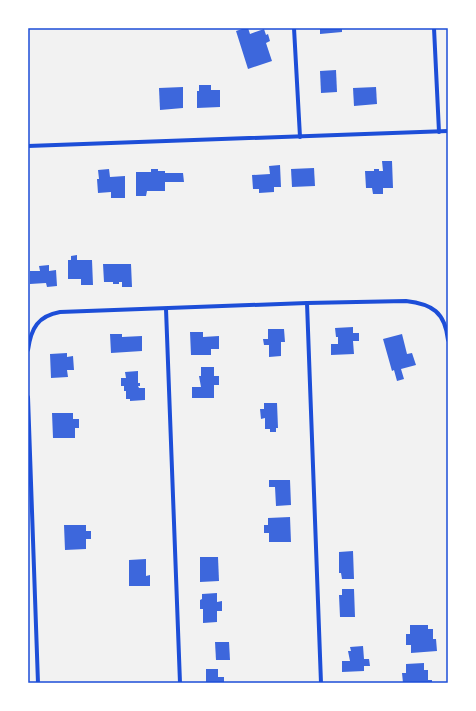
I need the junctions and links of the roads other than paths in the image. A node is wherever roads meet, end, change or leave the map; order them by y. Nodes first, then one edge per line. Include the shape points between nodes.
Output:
1 (294, 28) edge
2 (434, 28) edge
3 (448, 131) edge
4 (439, 132) junction
5 (300, 137) junction
6 (28, 146) edge
7 (308, 303) junction
8 (166, 309) junction
9 (448, 340) edge
10 (28, 350) edge
11 (28, 397) edge
12 (28, 431) edge
13 (38, 683) edge
14 (180, 683) edge
15 (321, 683) edge

1 - 5 street
2 - 4 street
3 - 4 street
4 - 5 street
5 - 6 street
7 - 8 street
7 - 9 street via 417,302 432,308 440,315 447,327
7 - 15 street
8 - 10 street via 50,314 41,319 30,336
8 - 14 street
11 - 12 street
12 - 13 street

